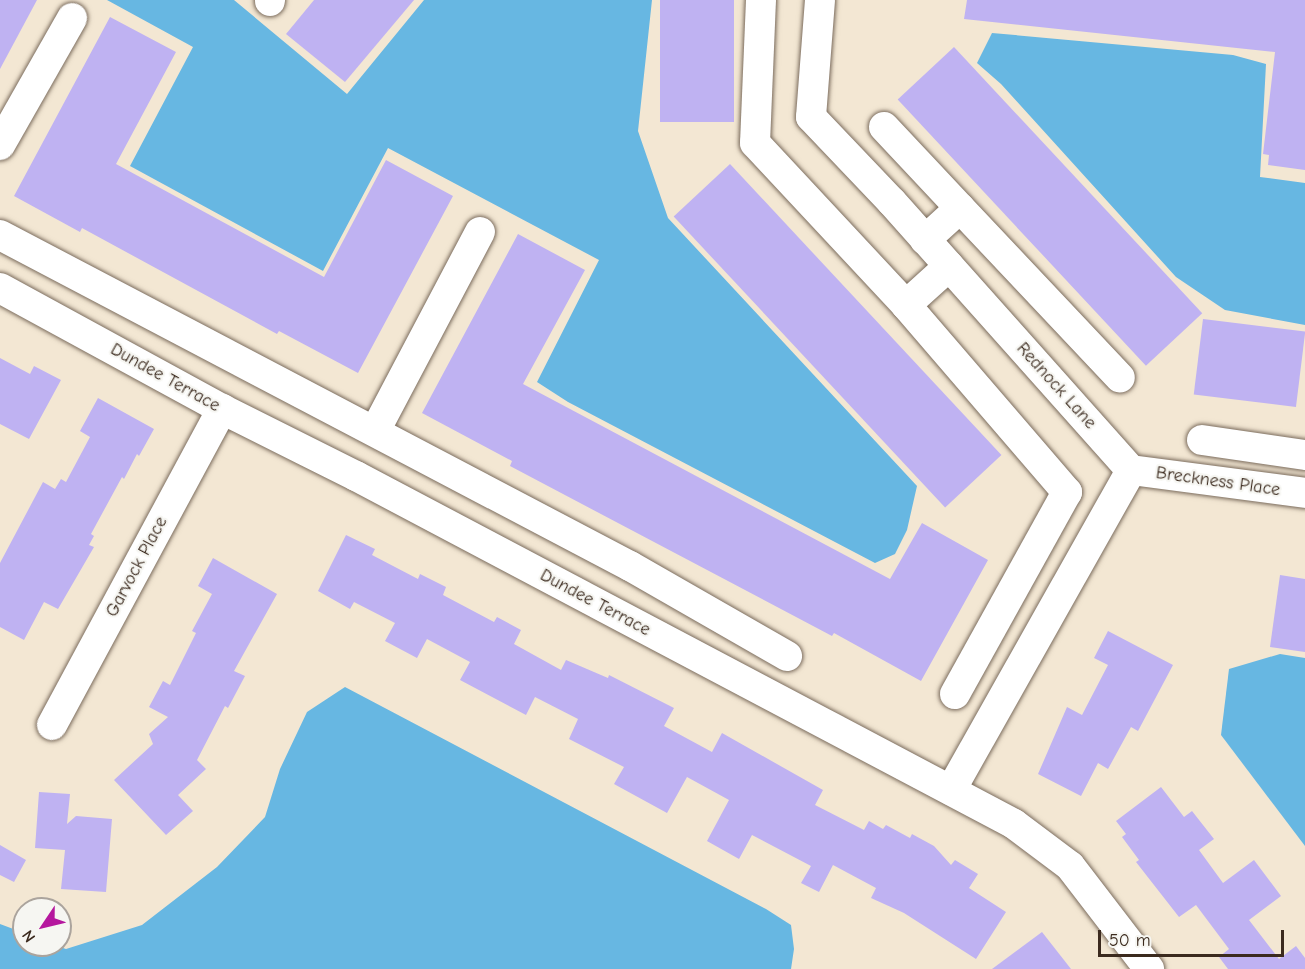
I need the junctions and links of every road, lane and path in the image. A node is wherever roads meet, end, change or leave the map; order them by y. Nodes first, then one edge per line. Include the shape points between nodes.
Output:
1 (761, 0) edge
2 (820, 0) edge
3 (72, 18) dead end
4 (884, 127) dead end
5 (0, 145) edge
6 (960, 208) junction
7 (480, 232) dead end
8 (926, 240) junction
9 (13, 241) edge
10 (949, 266) junction
11 (1, 288) edge
12 (906, 305) junction
13 (1120, 378) dead end
14 (222, 409) junction
15 (375, 431) junction
16 (1202, 440) dead end
17 (1305, 454) edge
18 (1131, 470) junction
19 (1305, 493) edge
20 (630, 566) junction
21 (608, 609) junction
22 (787, 656) dead end
23 (956, 694) dead end
24 (52, 725) dead end
25 (951, 790) junction
26 (1149, 969) edge

1 - 12 street via 755,143
2 - 8 street, Rednock Lane via 811,117
3 - 5 street
4 - 6 street
6 - 8 street
6 - 13 street
7 - 15 street
8 - 10 street, Rednock Lane
9 - 11 street
9 - 15 street
10 - 12 street
10 - 18 street, Rednock Lane
11 - 14 street, Dundee Terrace
12 - 23 street via 1066,492
14 - 21 street, Dundee Terrace
14 - 24 street, Garvock Place
15 - 20 street
16 - 17 street
18 - 19 street, Breckness Place
18 - 25 street
20 - 21 street
20 - 22 street
21 - 25 street, Dundee Terrace
25 - 26 street, Dundee Terrace via 1014,824 1070,866

